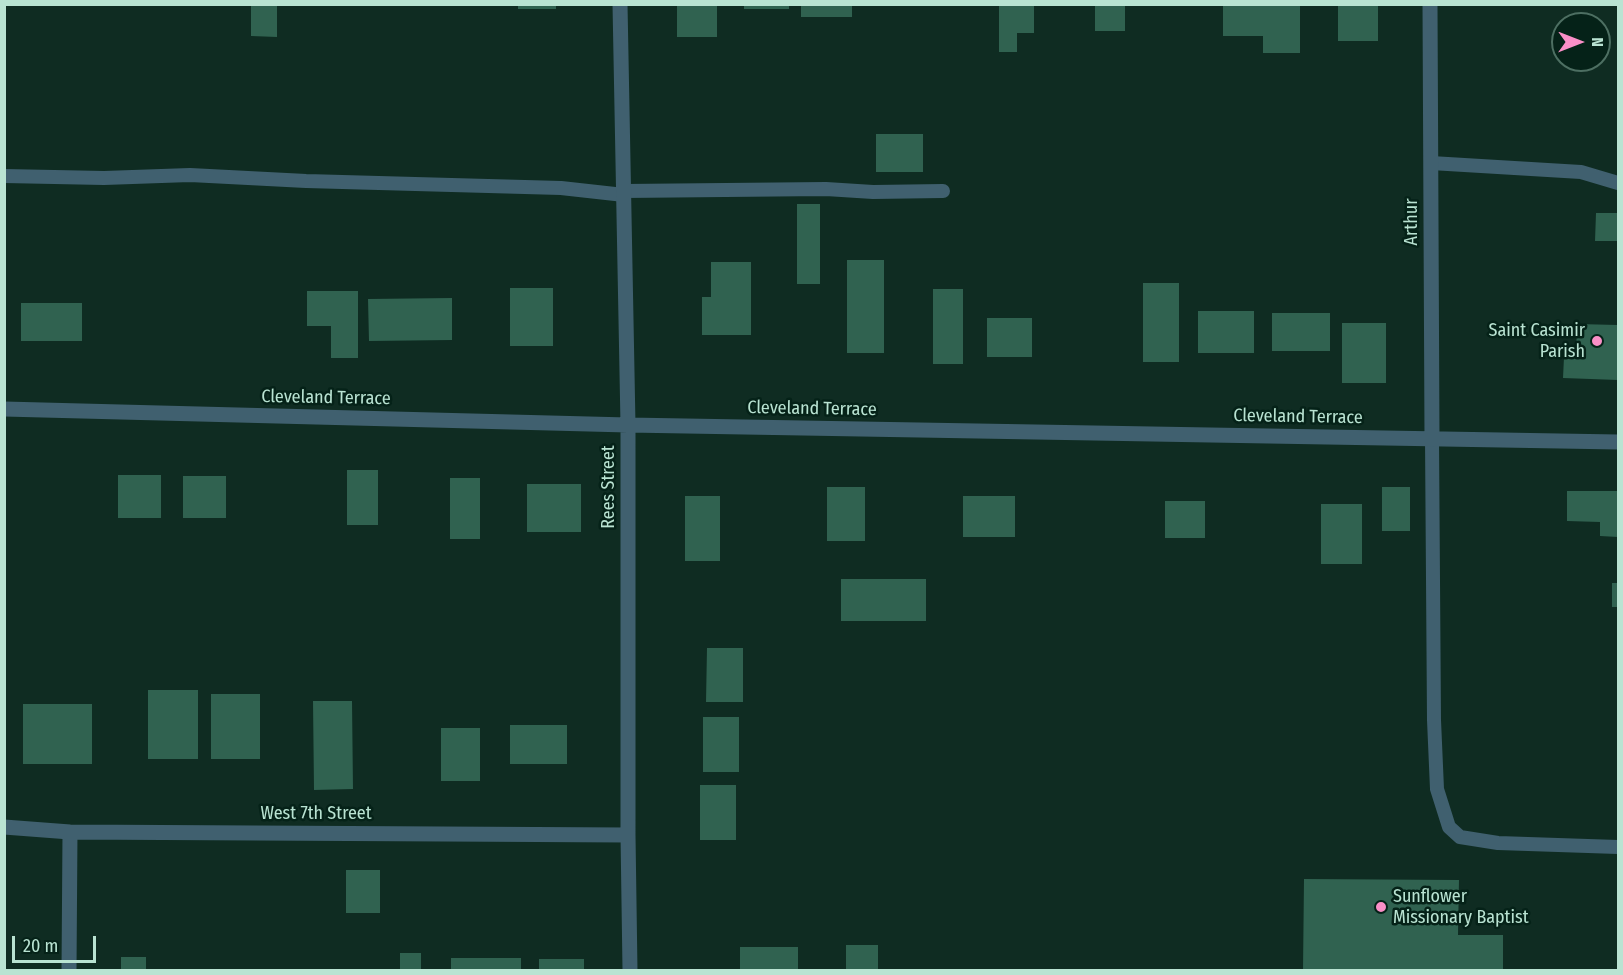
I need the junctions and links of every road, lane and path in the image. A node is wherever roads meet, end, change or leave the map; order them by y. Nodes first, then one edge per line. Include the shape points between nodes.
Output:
1 (620, 4) edge
2 (1430, 4) edge
3 (1431, 163) junction
4 (4, 176) edge
5 (1618, 183) edge
6 (943, 191) dead end
7 (624, 193) junction
8 (4, 409) edge
9 (628, 425) junction
10 (1432, 439) junction
11 (1618, 442) edge
12 (4, 827) edge
13 (70, 832) junction
14 (628, 835) junction
15 (1618, 847) edge
16 (69, 970) edge
17 (630, 970) edge

1 - 7 street, Rees Street
2 - 3 street, Arthur
3 - 5 lane via 1581,172
3 - 10 street, Arthur
4 - 7 lane via 190,175
6 - 7 lane
7 - 9 street, Rees Street
8 - 9 street, Cleveland Terrace
9 - 10 street, Cleveland Terrace
9 - 14 street, Rees Street
10 - 11 street, Cleveland Terrace
10 - 15 lane via 1437,789 1449,827 1460,837 1498,843
12 - 13 street, West 7th Street
13 - 14 street, West 7th Street
13 - 16 street
14 - 17 street, Rees Street

